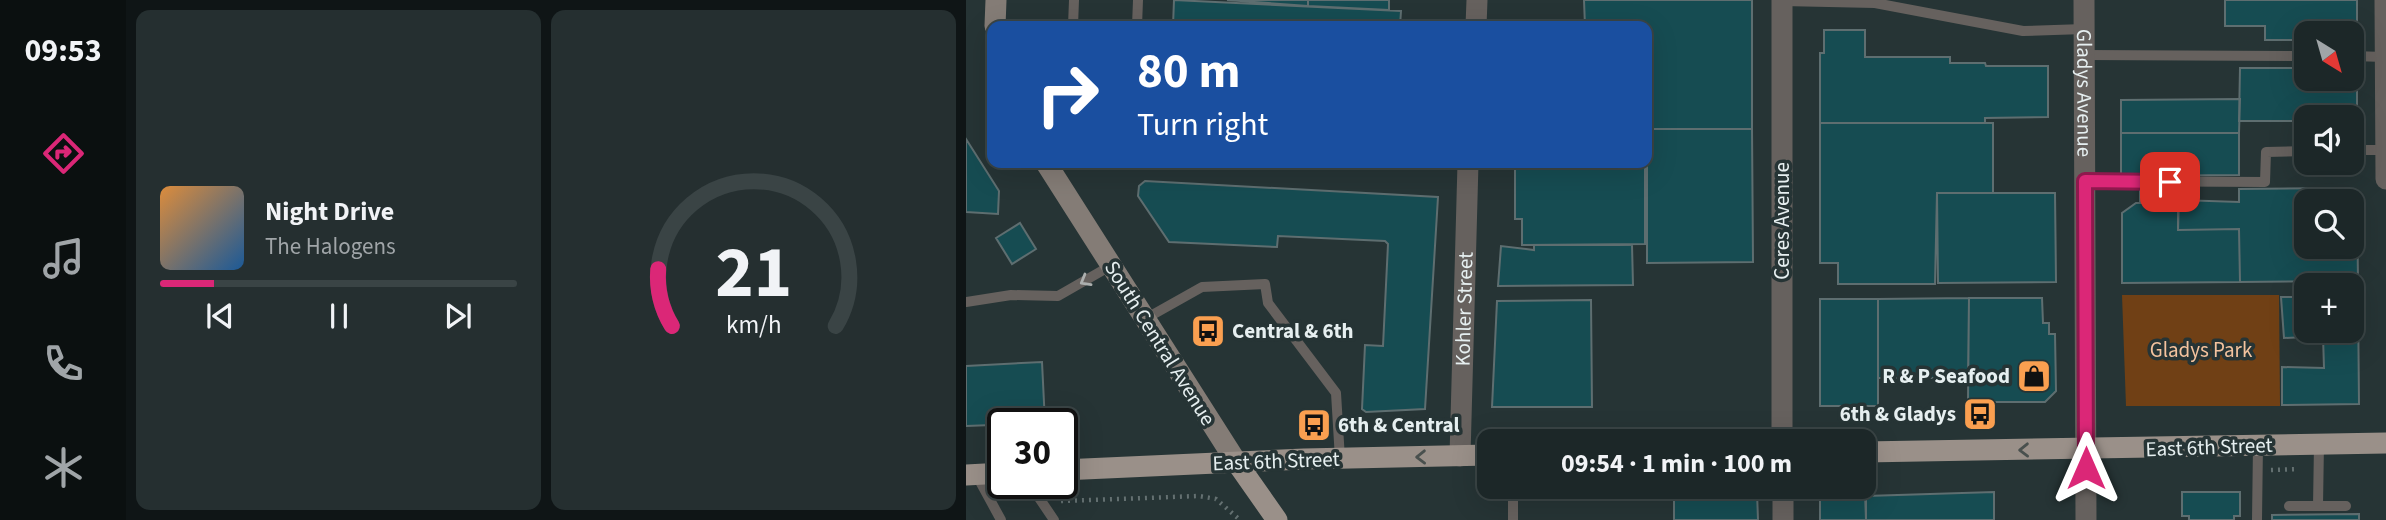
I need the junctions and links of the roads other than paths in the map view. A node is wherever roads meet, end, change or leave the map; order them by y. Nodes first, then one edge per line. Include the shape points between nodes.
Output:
1 (996, 0) edge
2 (1074, 0) edge
3 (1138, 0) edge
4 (1477, 0) edge
5 (2084, 0) edge
6 (2385, 0) edge
7 (1782, 1) edge
8 (996, 21) edge
9 (1073, 21) edge
10 (1137, 21) edge
11 (1476, 21) edge
12 (2084, 29) junction
13 (2084, 55) junction
14 (2294, 56) edge
15 (2364, 56) edge
16 (2385, 57) edge
17 (2364, 150) edge
18 (2385, 150) edge
19 (2294, 151) edge
20 (1049, 168) edge
21 (1468, 168) edge
22 (2386, 179) edge
23 (2085, 181) junction
24 (1112, 265) junction
25 (966, 302) edge
26 (1145, 319) junction
27 (1782, 429) edge
28 (2386, 443) edge
29 (2319, 444) junction
30 (2258, 446) junction
31 (2086, 448) junction
32 (1876, 452) edge
33 (1477, 455) edge
34 (1460, 456) junction
35 (1340, 459) junction
36 (1237, 463) junction
37 (1078, 469) edge
38 (971, 474) edge
39 (1040, 499) edge
40 (1513, 499) edge
41 (1783, 499) edge
42 (2289, 506) dead end
43 (2318, 506) junction
44 (2346, 506) dead end
45 (1001, 520) edge
46 (1054, 520) edge
47 (1277, 520) edge
48 (1513, 520) edge
49 (1783, 520) edge
50 (2086, 520) edge
51 (2257, 520) edge

1 - 8 main road
2 - 9 lane
3 - 10 lane
4 - 11 street
5 - 12 street, Gladys Avenue
6 - 16 street
7 - 12 lane via 1875,3 2023,31
7 - 27 street, Ceres Avenue
12 - 13 street, Gladys Avenue
13 - 14 lane
13 - 23 street, Gladys Avenue
15 - 16 lane
16 - 18 street
17 - 18 lane
18 - 22 street
19 - 23 lane via 2266,152 2265,182
20 - 24 main road, South Central Avenue
21 - 34 street, Kohler Street
23 - 31 street, Gladys Avenue
24 -> 25 lane via 1058,296 1010,295
24 - 26 main road, South Central Avenue
26 - 35 lane via 1202,287 1265,284 1268,303 1336,393
26 - 36 main road, South Central Avenue
28 - 29 main road, East 6th Street
29 - 30 main road, East 6th Street
29 - 43 lane
30 - 31 main road, East 6th Street
30 - 51 lane
31 -> 32 main road, East 6th Street
31 - 50 street, Gladys Avenue
33 - 34 main road, East 6th Street
34 -> 35 main road, East 6th Street
35 - 36 main road, East 6th Street
36 - 37 main road, East 6th Street
36 - 47 main road, South Central Avenue
38 - 45 lane
39 - 46 lane
40 - 48 lane
41 - 49 street
42 - 43 lane
43 - 44 lane

